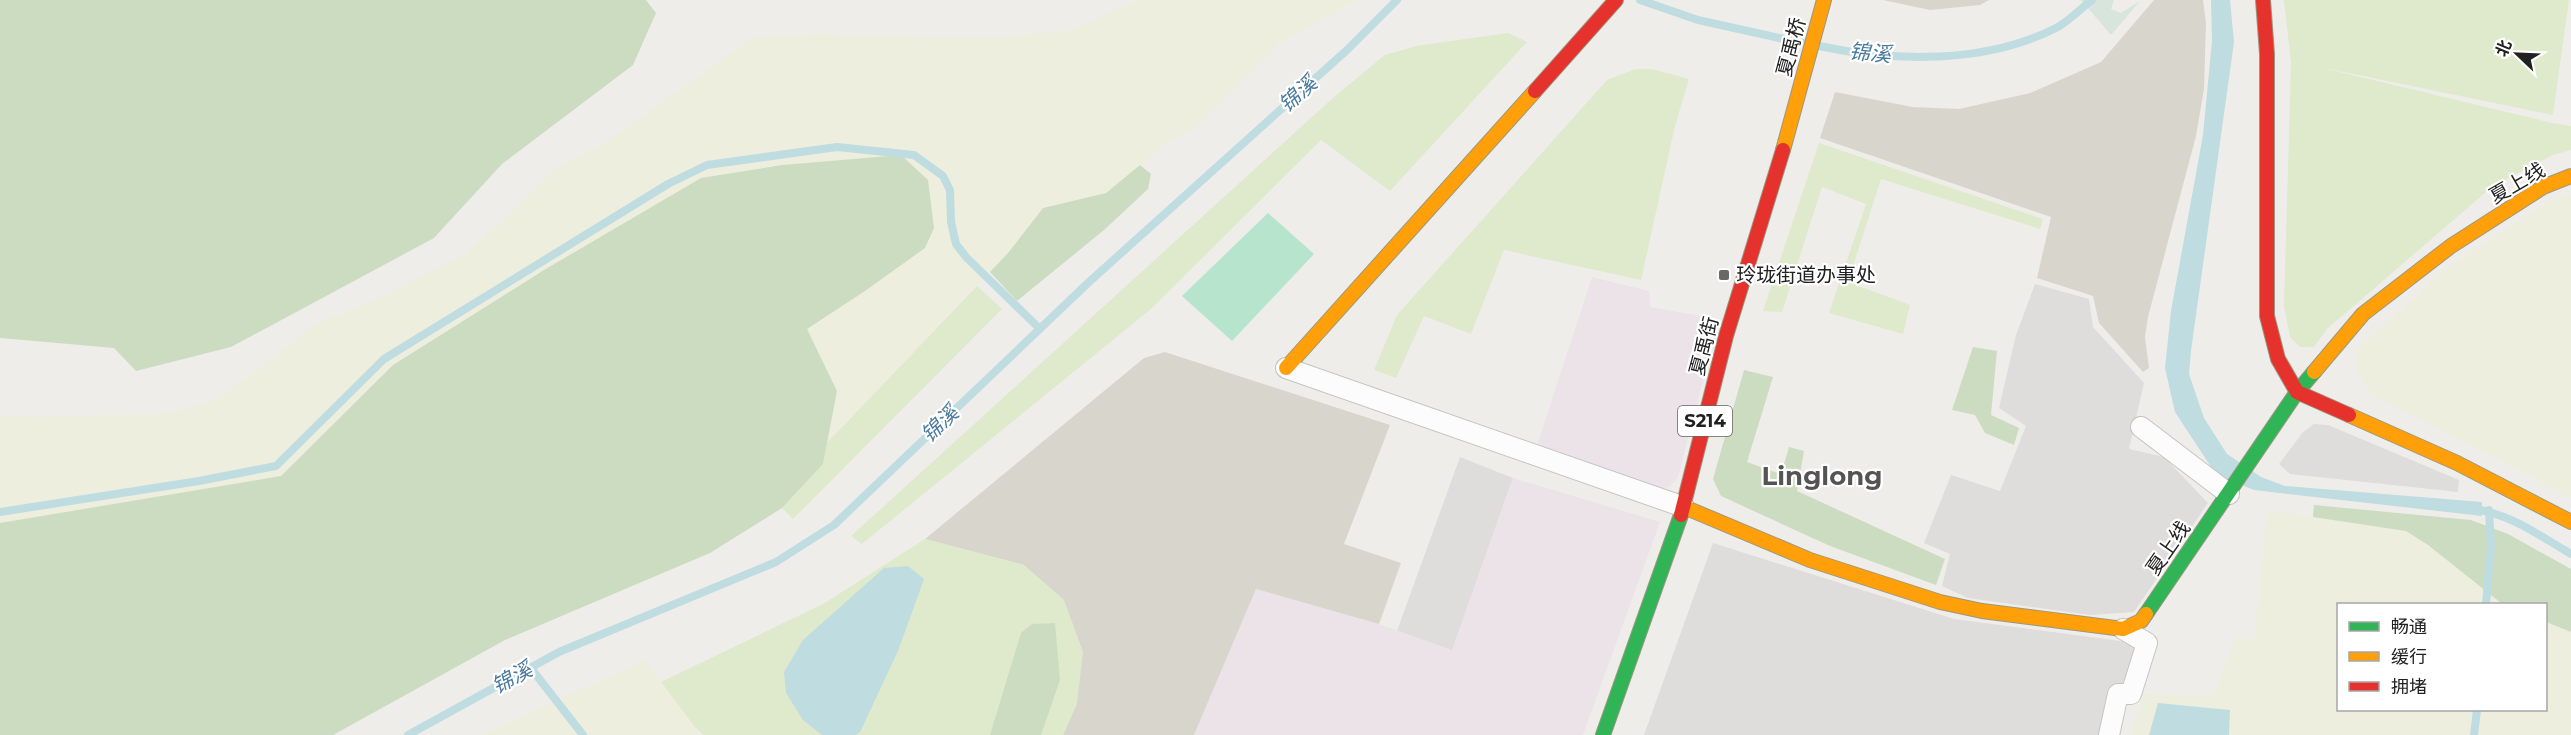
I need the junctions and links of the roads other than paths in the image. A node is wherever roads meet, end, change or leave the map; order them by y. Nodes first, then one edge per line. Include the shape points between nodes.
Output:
1 (1616, 0) edge
2 (1824, 0) edge
3 (2263, 0) edge
4 (1797, 103) joint
5 (2571, 176) edge
6 (1286, 368) joint
7 (2297, 392) junction
8 (2141, 427) dead end
9 (2229, 495) junction
10 (1683, 507) junction
11 (2571, 522) edge
12 (2123, 629) junction
13 (1603, 735) edge
14 (2109, 735) edge

1 - 6 street
2 - 4 street, 夏禹桥 / S214
3 - 7 street via 2267,54 2267,316 2278,359
4 - 10 street, 夏禹街 / S214 via 1726,336
5 - 7 street, 夏上线 via 2543,187 2451,246 2363,315
6 - 10 street
7 - 9 street, 夏上线
7 - 11 street via 2457,463
8 - 9 street
9 - 12 street, 夏上线 via 2141,621
10 - 12 street via 1810,560 1940,602
10 - 13 street, 夏禹街 / S214
12 - 14 street via 2147,643 2131,694 2118,694

